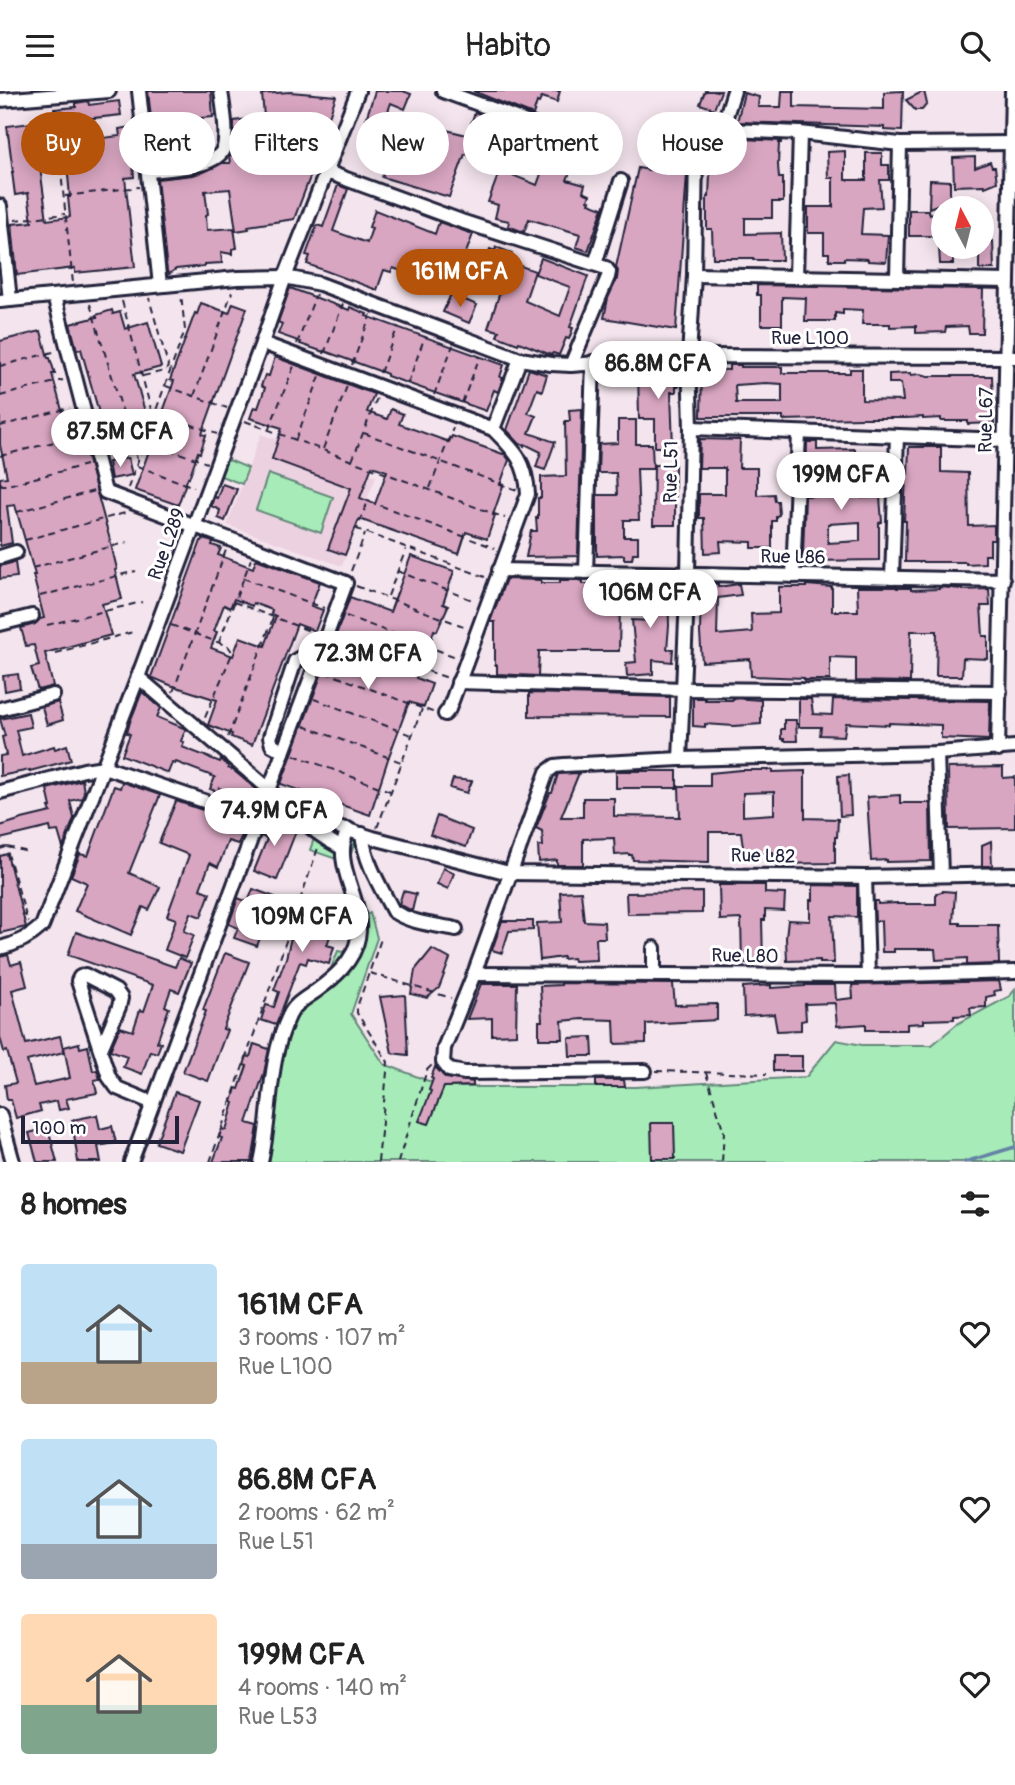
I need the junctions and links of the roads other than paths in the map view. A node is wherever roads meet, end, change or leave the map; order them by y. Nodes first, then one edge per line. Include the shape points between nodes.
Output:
1 (109, 91) edge
2 (139, 91) edge
3 (221, 91) edge
4 (358, 91) edge
5 (443, 91) edge
6 (734, 91) edge
7 (1012, 91) edge
8 (0, 100) edge
9 (141, 112) edge
10 (500, 112) edge
11 (727, 112) edge
12 (747, 131) edge
13 (342, 133) edge
14 (800, 133) junction
15 (1013, 143) edge
16 (900, 144) junction
17 (215, 157) edge
18 (148, 175) edge
19 (326, 175) edge
20 (335, 175) edge
21 (696, 175) edge
22 (621, 181) dead end
23 (0, 207) edge
24 (1, 222) edge
25 (595, 264) junction
26 (694, 275) junction
27 (285, 277) junction
28 (796, 277) junction
29 (897, 278) junction
30 (1008, 281) junction
31 (160, 285) junction
32 (54, 296) junction
33 (5, 301) edge
34 (262, 343) junction
35 (689, 356) junction
36 (1011, 357) edge
37 (520, 359) junction
38 (593, 362) junction
39 (571, 365) junction
40 (691, 428) junction
41 (493, 429) junction
42 (799, 433) junction
43 (897, 436) junction
44 (1005, 440) junction
45 (194, 526) junction
46 (16, 552) dead end
47 (0, 557) edge
48 (586, 572) junction
49 (688, 573) junction
50 (497, 575) junction
51 (793, 576) junction
52 (892, 578) junction
53 (1003, 580) junction
54 (32, 616) dead end
55 (0, 624) edge
56 (315, 665) junction
57 (138, 677) junction
58 (458, 682) junction
59 (684, 689) junction
60 (1000, 692) junction
61 (54, 695) dead end
62 (0, 709) edge
63 (445, 714) road end
64 (1015, 747) edge
65 (998, 750) junction
66 (283, 751) junction
67 (937, 753) junction
68 (680, 759) junction
69 (104, 767) junction
70 (269, 789) junction
71 (0, 792) edge
72 (263, 803) junction
73 (297, 814) junction
74 (257, 819) junction
75 (348, 829) junction
76 (368, 836) junction
77 (342, 848) junction
78 (509, 873) junction
79 (1015, 874) edge
80 (941, 875) junction
81 (864, 877) junction
82 (456, 929) dead end
83 (0, 948) edge
84 (654, 948) dead end
85 (1015, 972) edge
86 (474, 974) junction
87 (654, 974) junction
88 (868, 976) junction
89 (100, 1049) junction
90 (645, 1071) road end
91 (153, 1103) junction
92 (0, 1115) edge
93 (13, 1162) edge
94 (131, 1162) edge
95 (261, 1162) edge

1 - 8 street
2 - 9 street
3 - 17 street via 224,149
4 - 13 street, Rue L289
5 - 10 street
6 - 11 street
7 - 15 street, Rue L67
12 - 14 street
14 - 16 street
14 - 28 street
15 - 16 street
15 - 30 street, Rue L67
16 - 29 street
18 - 31 street
19 - 27 street, Rue L289
20 - 25 street
21 - 26 street, Rue L51
22 - 25 street
23 - 24 street
24 - 33 street
25 - 39 street via 608,270 608,278
26 - 28 street
26 - 35 street, Rue L51
27 - 31 street, Rue L100
27 - 34 street, Rue L289
27 - 37 street, Rue L100 via 320,284
28 - 29 street
29 - 30 street
30 - 36 street, Rue L67
31 - 32 street, Rue L100
32 - 33 street, Rue L100
32 - 45 street via 105,492
34 - 41 street
34 - 45 street, Rue L289
35 - 36 street, Rue L100
35 - 38 street, Rue L100
35 - 40 street, Rue L51
36 - 44 street, Rue L67
37 - 39 street, Rue L100
37 - 41 street
38 - 39 street, Rue L100
38 - 48 street
40 - 42 street
40 - 49 street, Rue L51
41 - 50 street via 523,465 528,494
42 - 43 street
42 - 51 street
43 - 44 street
43 - 52 street
44 - 53 street, Rue L67
45 - 56 street via 346,583
45 - 57 street, Rue L289
46 - 47 street
48 - 49 street, Rue L86
48 - 50 street, Rue L86
49 - 51 street, Rue L86
49 - 59 street, Rue L51
50 - 58 street
51 - 52 street, Rue L86
52 - 53 street, Rue L86
53 - 60 street, Rue L67
54 - 55 street
56 - 66 street
56 - 66 street via 300,658 295,661 271,737 272,745
57 - 69 street, Rue L289
57 - 70 street
58 - 59 street
58 - 63 street
59 - 60 street
59 - 68 street, Rue L51
60 - 65 street, Rue L67
61 - 62 street
64 - 65 street
65 - 67 street
66 - 70 street
67 - 68 street
67 - 80 street
68 - 78 street via 555,766 547,772
69 - 71 street
69 - 74 street
69 - 83 street, Rue L289 via 42,926 17,944
70 - 72 street
72 - 73 street, Rue L82
72 - 74 street
73 - 75 street, Rue L82
73 - 77 street via 308,827
74 - 91 street
75 - 76 street, Rue L82
75 - 77 street
76 - 78 street, Rue L82
76 - 82 street via 364,849 393,911
77 - 95 street via 358,912 359,937 336,975 288,1017 274,1069
78 - 81 street, Rue L82
78 - 86 street
79 - 80 street, Rue L82
80 - 81 street, Rue L82
81 - 88 street
84 - 87 street
85 - 88 street, Rue L80
86 - 87 street, Rue L80
86 - 90 street via 444,1048 443,1062 449,1070
87 - 88 street, Rue L80
89 - 89 street via 121,998 85,975 78,981
89 - 91 street via 117,1089
91 - 94 street
92 - 93 street

